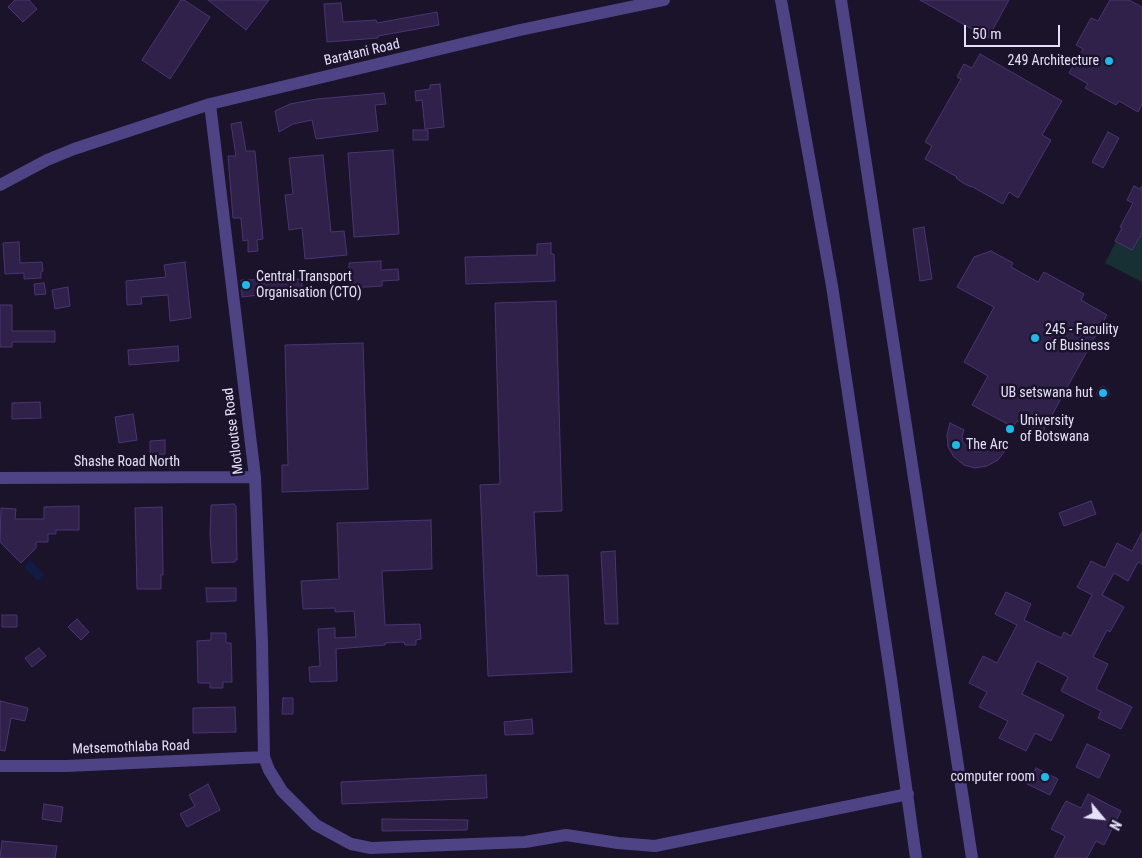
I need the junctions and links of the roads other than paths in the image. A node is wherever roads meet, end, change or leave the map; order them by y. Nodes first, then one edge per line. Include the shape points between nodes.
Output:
1 (664, 0) edge
2 (781, 0) edge
3 (841, 0) edge
4 (210, 104) junction
5 (0, 185) edge
6 (255, 477) junction
7 (0, 478) edge
8 (264, 757) junction
9 (0, 766) edge
10 (908, 794) junction
11 (916, 858) edge
12 (972, 858) edge

1 - 4 street, Baratani Road via 520,30
2 - 10 street via 832,286
3 - 12 street
4 - 5 street, Baratani Road via 74,149
4 - 6 street, Motloutse Road
6 - 7 street, Shashe Road North
6 - 8 street, Motloutse Road
8 - 9 street, Metsemothlaba Road
8 - 10 street via 282,791 316,825 351,844 371,848 525,842 566,835 655,846
10 - 11 street

